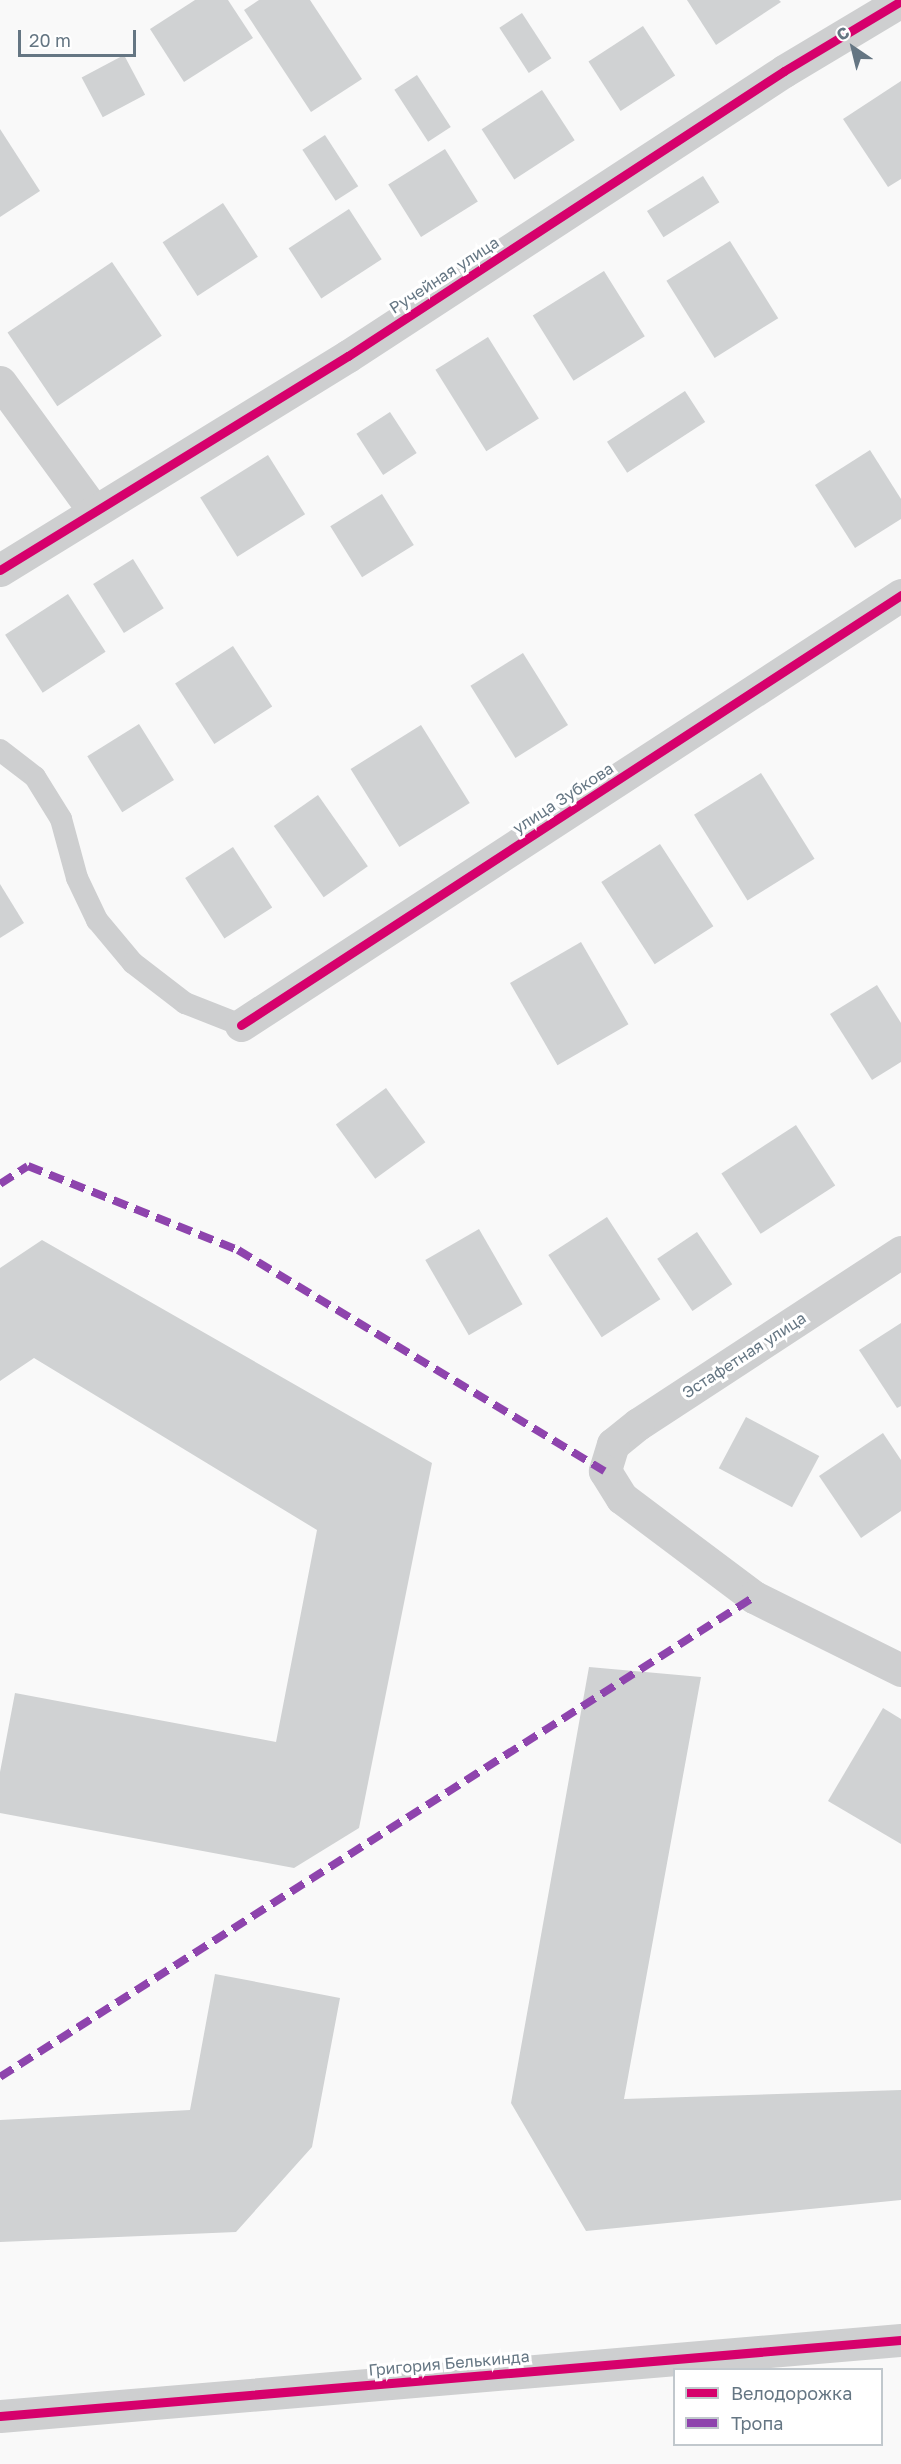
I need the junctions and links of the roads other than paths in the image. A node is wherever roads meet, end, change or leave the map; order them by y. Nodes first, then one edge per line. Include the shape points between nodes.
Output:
1 (901, 1) edge
2 (0, 382) edge
3 (94, 511) junction
4 (0, 570) edge
5 (901, 595) edge
6 (0, 750) edge
7 (241, 1025) joint
8 (901, 1252) edge
9 (901, 1670) edge
10 (901, 2340) edge
11 (0, 2416) edge

1 - 3 street, Ручейная улица via 774,77 348,356
2 - 3 street
3 - 4 street, Ручейная улица
5 - 7 street, улица Зубкова
6 - 7 lane via 35,777 62,819 77,878 97,920 133,963 185,1003
8 - 9 street, Эстафетная улица via 638,1424 613,1444 605,1471 622,1498 754,1597
10 - 11 street, Григория Белькинда

